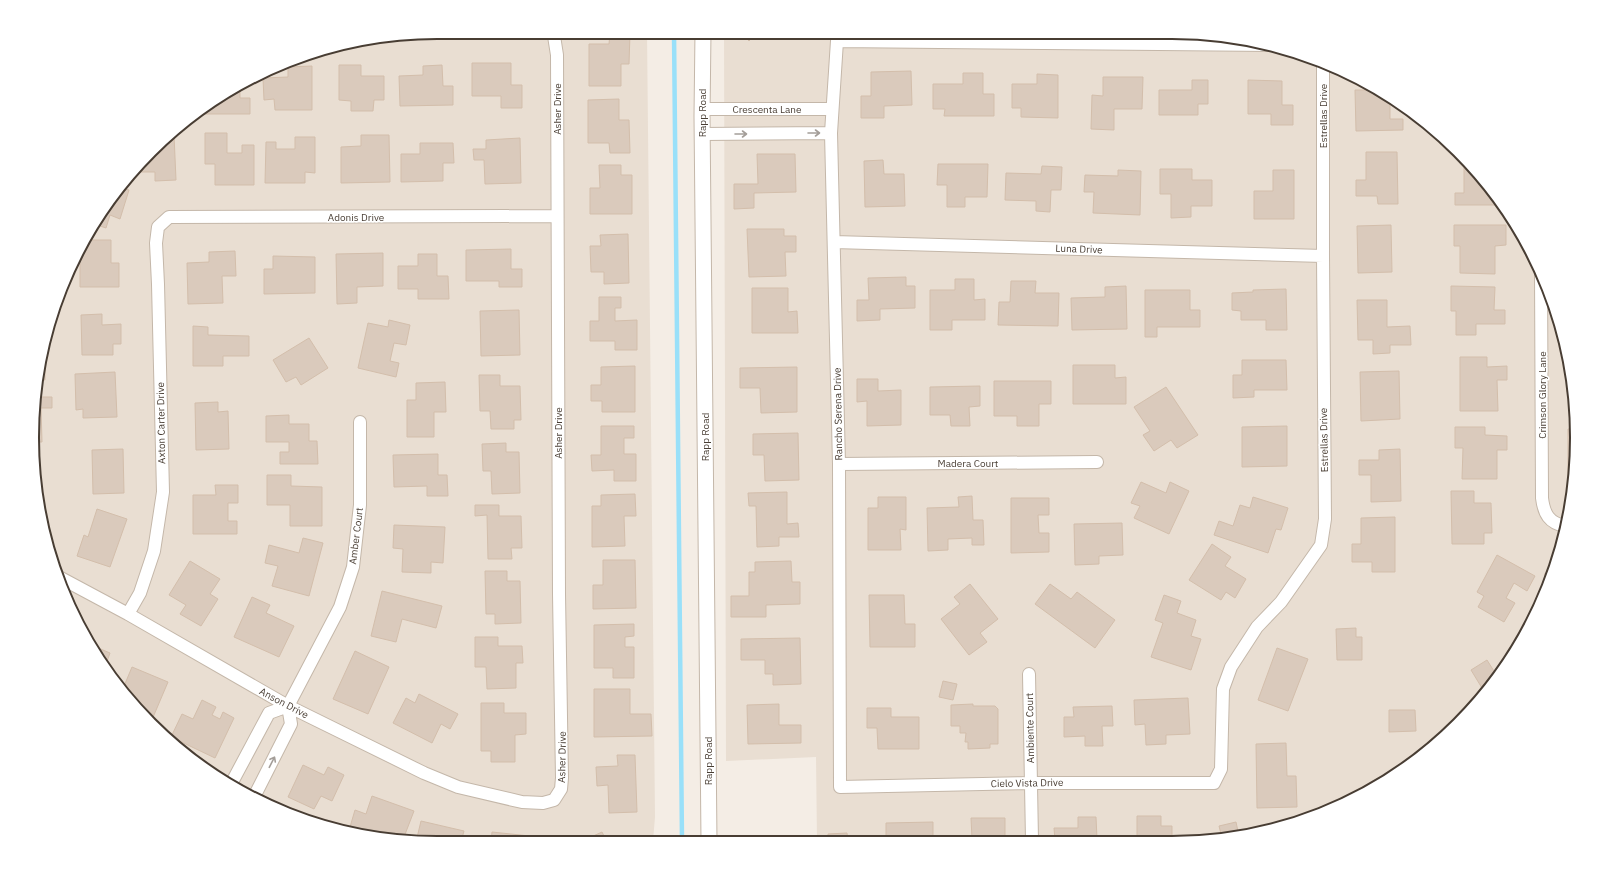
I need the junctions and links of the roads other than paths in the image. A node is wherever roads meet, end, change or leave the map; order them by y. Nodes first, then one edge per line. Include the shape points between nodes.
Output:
1 (554, 39) edge
2 (703, 39) edge
3 (1237, 45) edge
4 (1323, 69) edge
5 (702, 109) junction
6 (831, 109) junction
7 (831, 133) junction
8 (702, 134) junction
9 (557, 216) junction
10 (158, 226) joint
11 (834, 242) junction
12 (1323, 256) junction
13 (1546, 301) edge
14 (360, 422) dead end
15 (1097, 462) dead end
16 (839, 464) junction
17 (1560, 524) edge
18 (65, 581) edge
19 (128, 614) junction
20 (1029, 674) dead end
21 (288, 706) junction
22 (233, 780) edge
23 (1214, 782) joint
24 (1031, 783) junction
25 (840, 787) joint
26 (256, 793) edge
27 (522, 802) joint
28 (708, 836) edge
29 (1032, 836) edge

1 - 9 street, Asher Drive via 557,55
2 - 5 street, Rapp Road
3 - 6 street, Rancho Serena Drive via 837,41
4 - 12 street, Estrellas Drive
5 - 6 street, Crescenta Lane
5 - 8 street, Rapp Road
6 - 7 street, Rancho Serena Drive
8 -> 7 street
7 - 11 street, Rancho Serena Drive
8 - 28 street, Rapp Road
9 - 10 street, Adonis Drive via 169,217
9 - 27 street, Asher Drive via 562,789 554,800 543,803
10 - 19 street, Axton Carter Drive via 156,243 163,492 154,550 140,593
11 - 12 street, Luna Drive
11 - 16 street, Rancho Serena Drive
12 - 23 street, Estrellas Drive via 1325,519 1321,544 1281,602 1257,627 1230,667 1223,689 1220,769
13 - 17 street, Crimson Glory Lane via 1542,498 1547,517
14 - 21 street, Amber Court via 360,505 353,567 340,607
15 - 16 street, Madera Court
16 - 25 street, Rancho Serena Drive
18 - 19 street, Anson Drive
19 - 21 street, Anson Drive
20 - 24 street, Ambiente Court
21 - 22 street via 269,713
26 -> 21 street via 291,724
21 - 27 street, Anson Drive via 458,787
23 - 24 street, Cielo Vista Drive
24 - 25 street, Cielo Vista Drive
24 - 29 street, Ambiente Court

